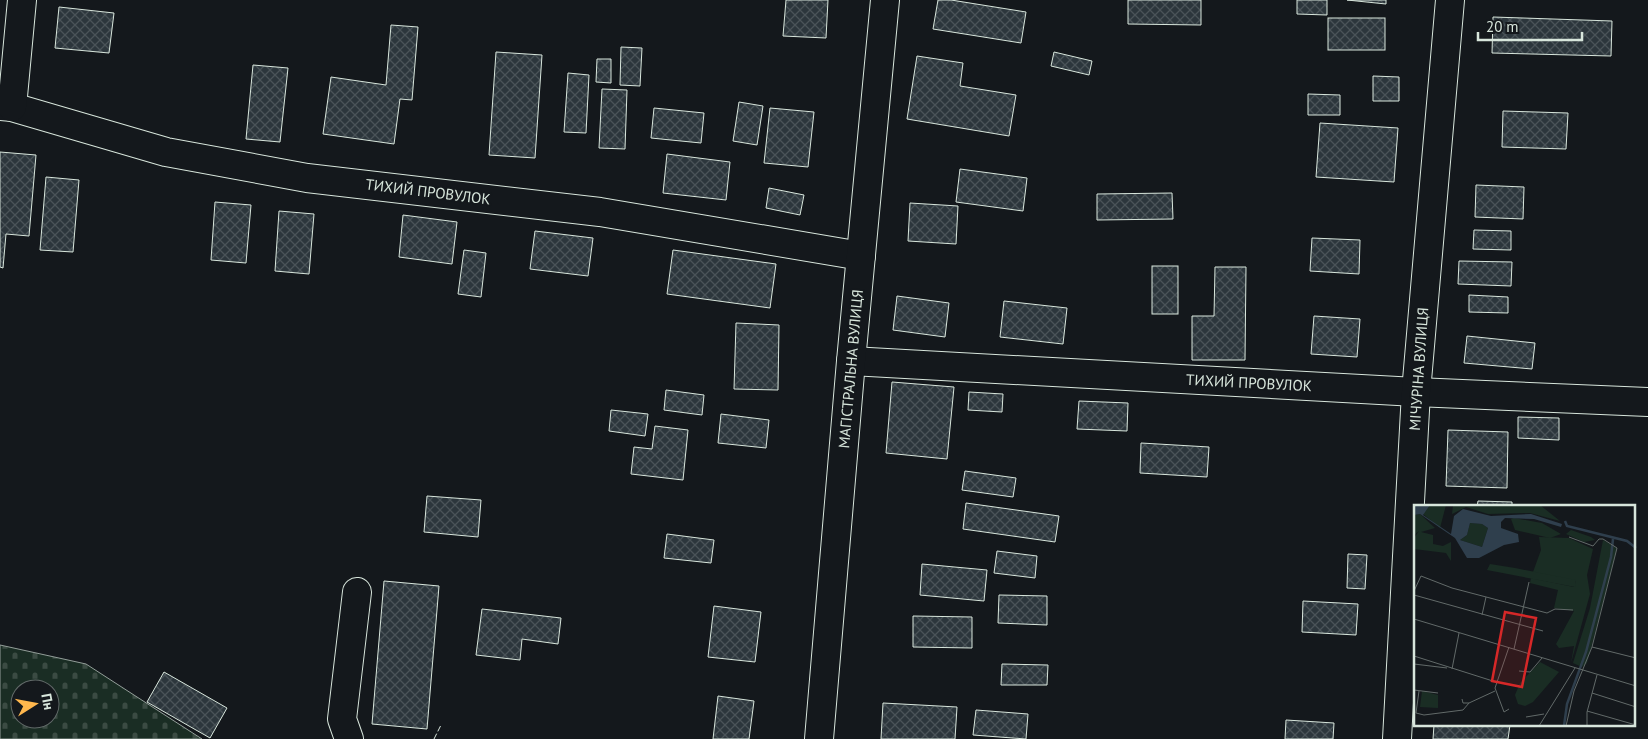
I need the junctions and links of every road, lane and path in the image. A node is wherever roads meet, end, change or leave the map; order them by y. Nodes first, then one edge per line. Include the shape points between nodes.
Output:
1 (22, 0) edge
2 (885, 0) edge
3 (1450, 0) edge
4 (6, 107) edge
5 (861, 256) junction
6 (851, 361) junction
7 (1416, 392) junction
8 (1648, 402) edge
9 (357, 592) dead end
10 (349, 739) edge
11 (819, 739) edge
12 (1397, 739) edge

1 - 4 street
2 - 5 street, МАГІСТРАЛЬНА ВУЛИЦЯ
3 - 7 street, МІЧУРІНА ВУЛИЦЯ
4 - 5 street, ТИХИЙ ПРОВУЛОК via 166,152 307,178 600,212
5 - 6 street, МАГІСТРАЛЬНА ВУЛИЦЯ
6 - 7 street, ТИХИЙ ПРОВУЛОК
6 - 11 street, МАГІСТРАЛЬНА ВУЛИЦЯ
7 - 8 street, ТИХИЙ ПРОВУЛОК
7 - 12 street, МІЧУРІНА ВУЛИЦЯ
9 - 10 street via 342,719

